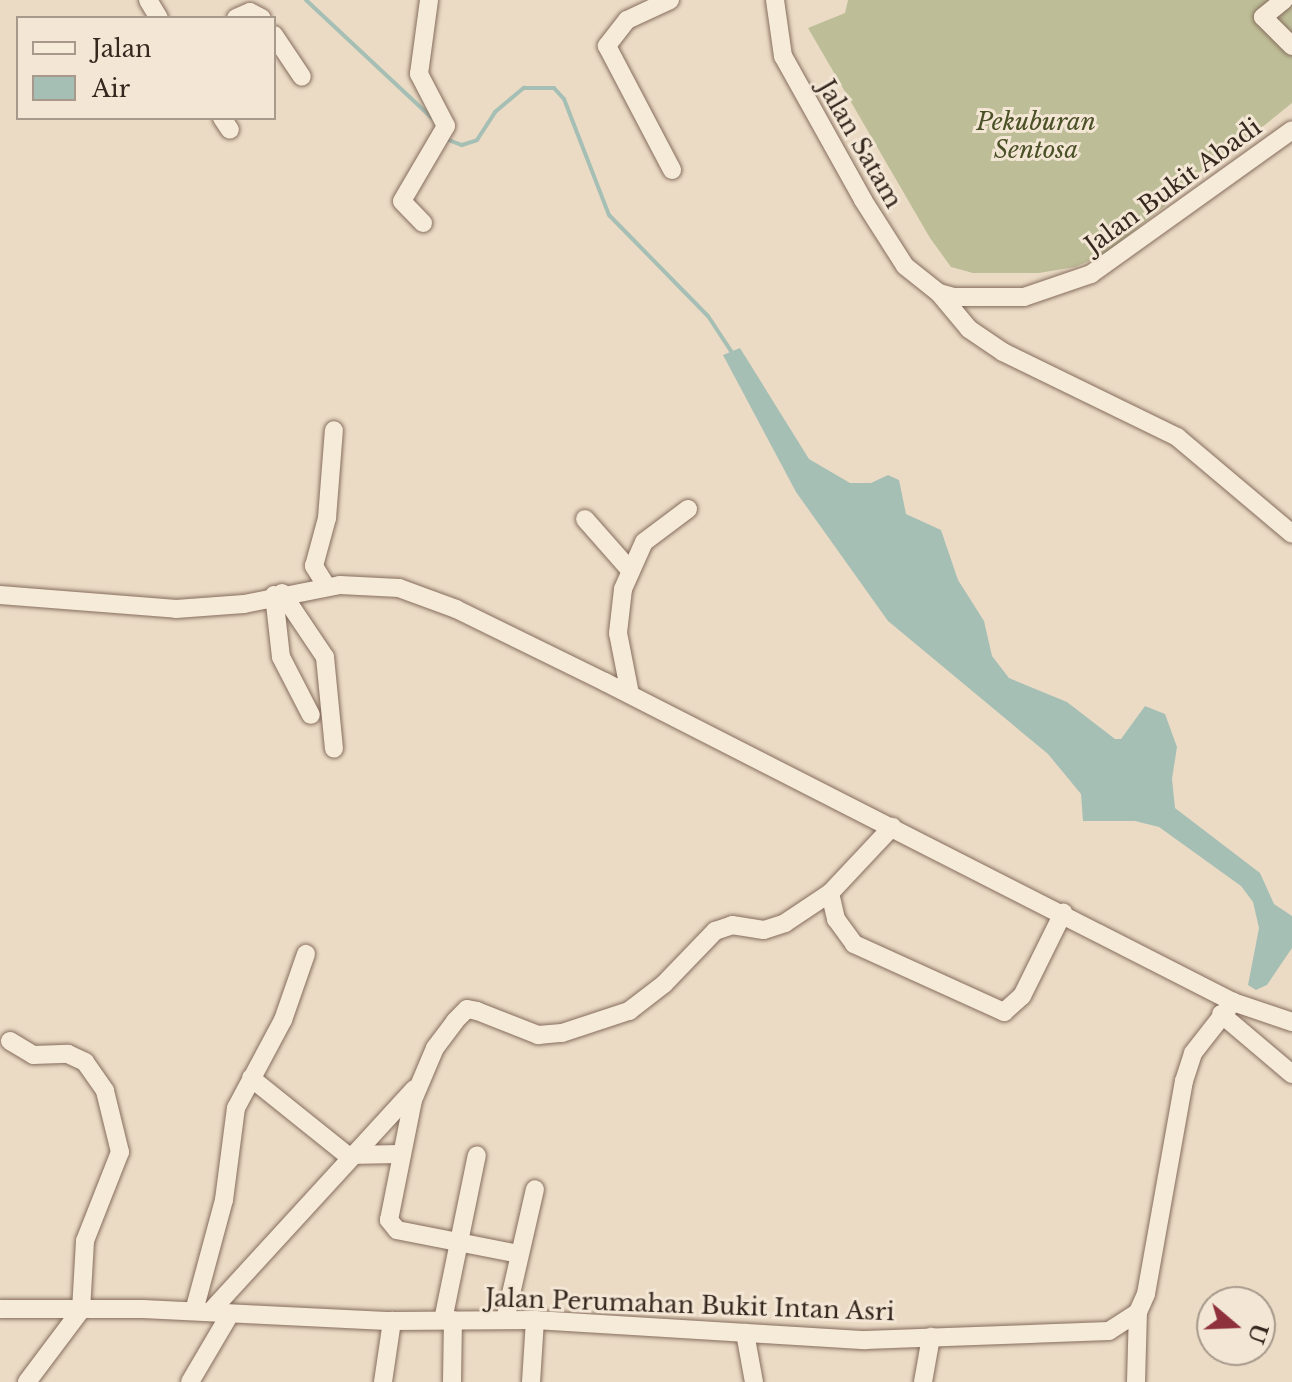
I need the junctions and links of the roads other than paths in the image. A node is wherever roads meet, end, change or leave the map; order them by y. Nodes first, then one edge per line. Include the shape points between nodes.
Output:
1 (429, 0) edge
2 (670, 0) edge
3 (775, 0) edge
4 (1284, 0) edge
5 (276, 38) edge
6 (1292, 46) edge
7 (302, 77) dead end
8 (1292, 130) edge
9 (672, 170) dead end
10 (423, 223) dead end
11 (939, 293) junction
12 (334, 430) dead end
13 (688, 509) dead end
14 (585, 519) dead end
15 (1292, 534) edge
16 (630, 570) junction
17 (327, 587) junction
18 (278, 594) junction
19 (0, 595) edge
20 (630, 694) junction
21 (311, 715) dead end
22 (334, 749) dead end
23 (892, 827) junction
24 (830, 893) junction
25 (1063, 913) junction
26 (306, 954) dead end
27 (1227, 1008) junction
28 (1292, 1022) edge
29 (10, 1041) dead end
30 (1292, 1074) edge
31 (251, 1078) junction
32 (421, 1081) junction
33 (401, 1154) junction
34 (357, 1155) junction
35 (477, 1155) dead end
36 (535, 1189) dead end
37 (460, 1239) junction
38 (519, 1254) junction
39 (0, 1309) edge
40 (81, 1310) junction
41 (202, 1312) junction
42 (1138, 1312) junction
43 (230, 1314) junction
44 (448, 1320) junction
45 (505, 1320) junction
46 (535, 1320) junction
47 (392, 1321) junction
48 (745, 1333) junction
49 (931, 1337) junction
50 (205, 1373) edge
51 (27, 1382) edge
52 (190, 1382) edge
53 (383, 1382) edge
54 (452, 1382) edge
55 (531, 1382) edge
56 (754, 1382) edge
57 (923, 1382) edge
58 (1136, 1382) edge

1 - 10 street via 419,74 444,119 440,136 402,201
2 - 9 street via 627,20 607,46
3 - 11 street, Jalan Satam via 778,41 807,104 899,257
4 - 6 street via 1263,17
5 - 7 street
8 - 11 street, Jalan Bukit Abadi via 1133,249 1091,274 1024,297
11 - 15 street, Jalan Satam via 969,329 1003,352 1177,437
12 - 17 street via 327,518 314,566
13 - 16 street via 653,531
14 - 16 street
16 - 20 street via 618,622
17 - 18 street
17 - 20 street via 399,588 456,609
18 - 19 street via 244,604 176,609
18 - 21 street via 281,657
18 - 22 street via 325,657
20 - 23 street
23 - 24 street
23 - 25 street
24 - 25 street via 836,919 854,944 1004,1012 1022,996
24 - 32 street via 774,926 732,925 715,931 664,984 629,1011 606,1019 538,1035 467,1009 435,1048
25 - 27 street
26 - 31 street via 283,1020
27 - 28 street
27 - 30 street
27 - 42 street via 1193,1053 1184,1081 1151,1276
29 - 40 street via 33,1055 80,1058 105,1091 114,1118 120,1152 85,1241
31 - 34 street via 343,1152
31 - 41 street via 231,1123 224,1200
32 - 33 street
32 - 34 street
33 - 34 street
33 - 37 street via 388,1208 392,1226
34 - 41 street
35 - 37 street
36 - 38 street
37 - 38 street
37 - 44 street
38 - 45 street
39 - 40 street, Jalan Perumahan Bukit Intan Asri
40 - 41 street, Jalan Perumahan Bukit Intan Asri
40 - 51 street
41 - 43 street, Jalan Perumahan Bukit Intan Asri
42 - 49 street, Jalan Perumahan Bukit Intan Asri via 1109,1331
42 - 58 street
43 - 47 street, Jalan Perumahan Bukit Intan Asri
43 - 50 street
44 - 45 street, Jalan Perumahan Bukit Intan Asri
44 - 47 street, Jalan Perumahan Bukit Intan Asri
44 - 54 street
45 - 46 street, Jalan Perumahan Bukit Intan Asri
46 - 48 street, Jalan Perumahan Bukit Intan Asri
46 - 55 street
47 - 53 street
48 - 49 street, Jalan Perumahan Bukit Intan Asri via 865,1340
48 - 56 street
49 - 57 street
50 - 52 street

